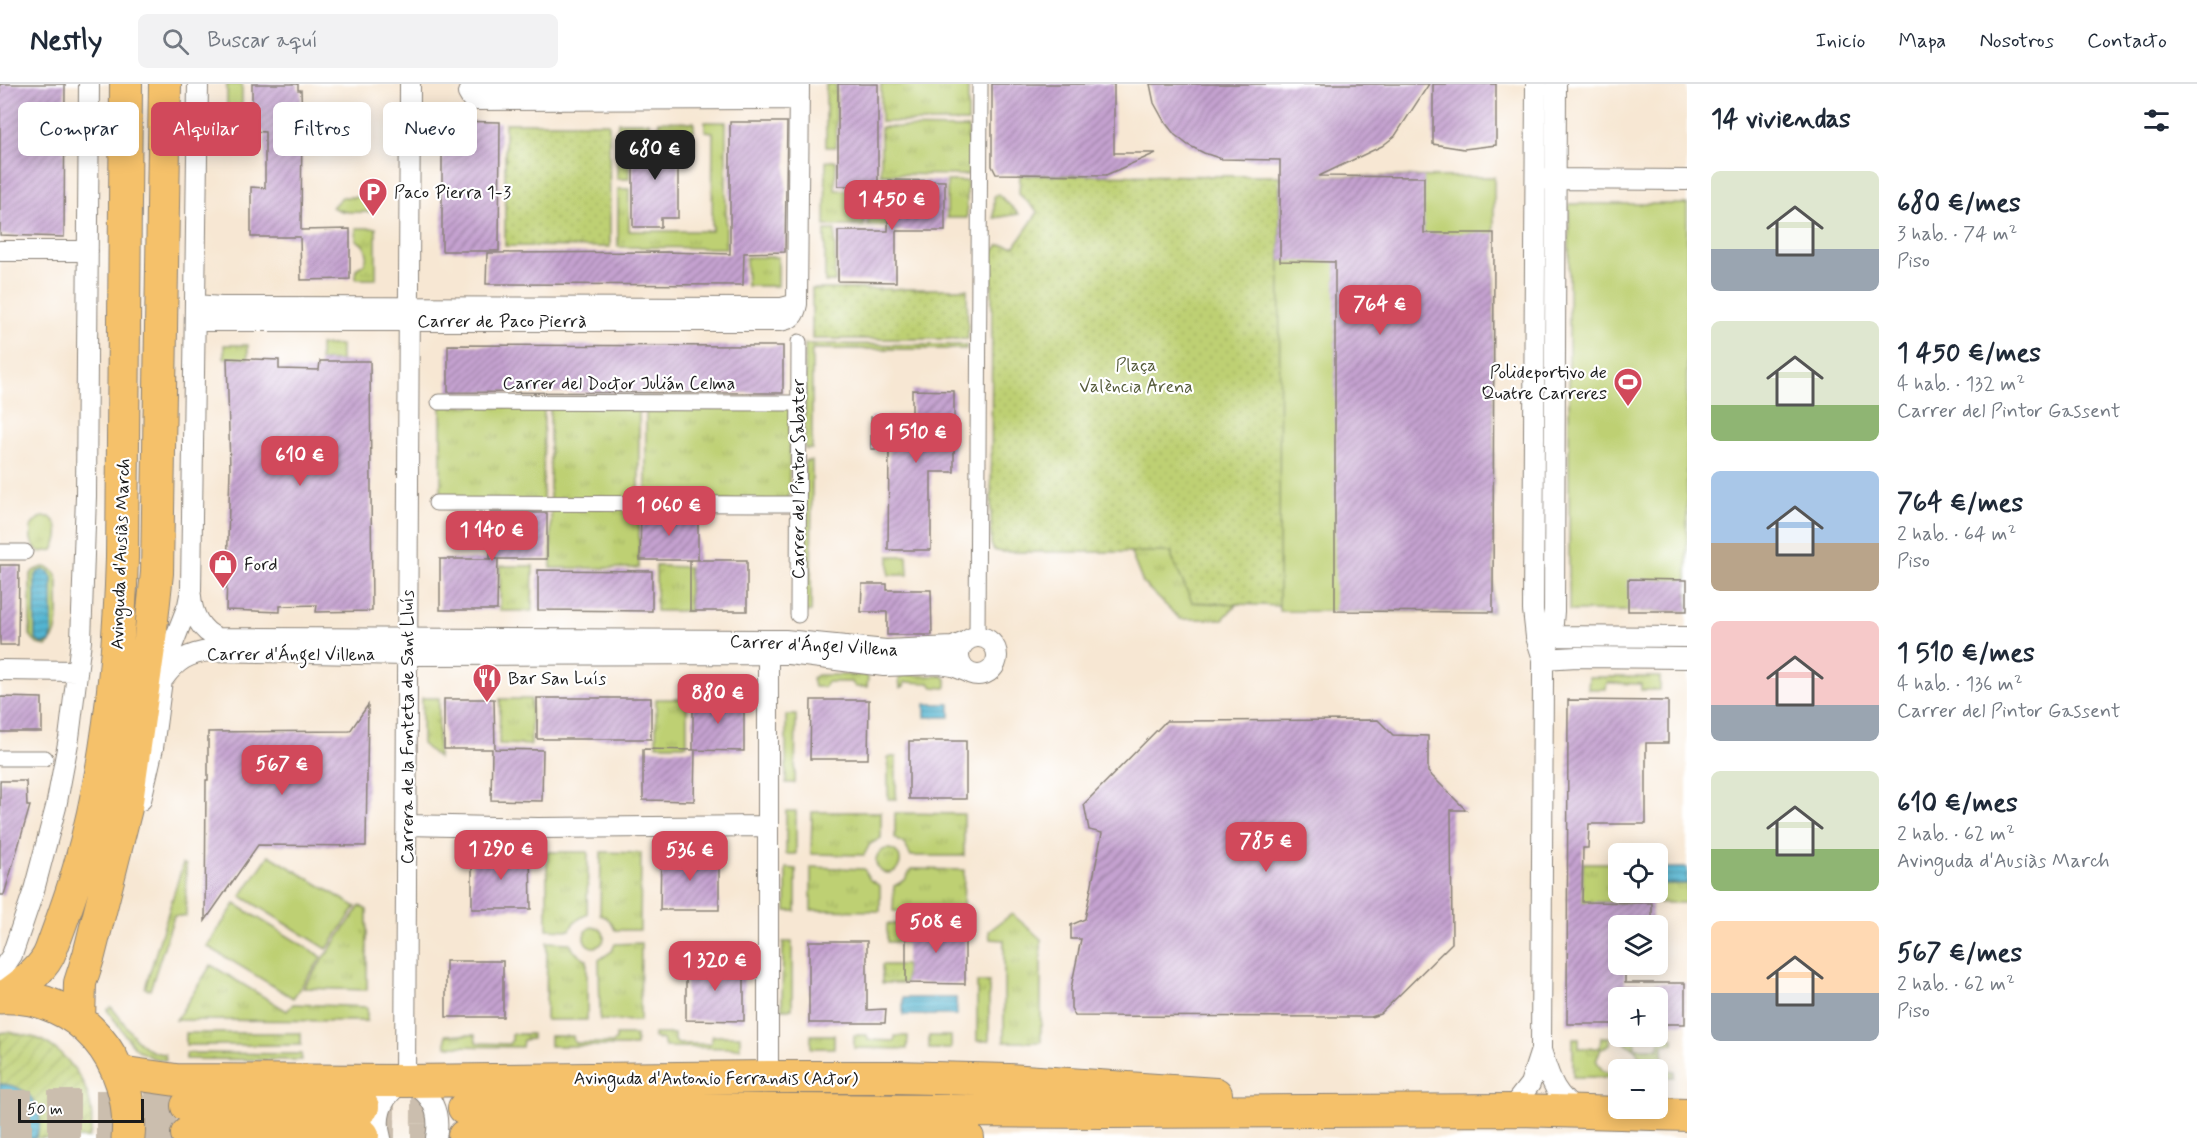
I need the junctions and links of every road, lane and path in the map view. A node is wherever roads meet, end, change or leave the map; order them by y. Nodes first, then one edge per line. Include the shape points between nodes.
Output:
1 (89, 84) edge
2 (126, 84) edge
3 (165, 84) edge
4 (198, 84) edge
5 (410, 84) edge
6 (980, 84) edge
7 (1536, 84) edge
8 (1556, 84) edge
9 (799, 90) edge
10 (1535, 178) junction
11 (1555, 179) junction
12 (1687, 180) edge
13 (0, 251) edge
14 (88, 251) junction
15 (196, 313) junction
16 (409, 314) junction
17 (799, 342) dead end
18 (439, 402) dead end
19 (799, 403) junction
20 (436, 503) dead end
21 (798, 504) junction
22 (0, 552) edge
23 (25, 552) dead end
24 (191, 590) junction
25 (798, 615) dead end
26 (1544, 636) junction
27 (1687, 637) edge
28 (971, 640) junction
29 (408, 647) junction
30 (768, 647) junction
31 (1687, 658) edge
32 (1543, 659) junction
33 (0, 670) edge
34 (77, 671) junction
35 (968, 672) junction
36 (162, 680) junction
37 (0, 758) edge
38 (45, 758) dead end
39 (407, 825) junction
40 (768, 826) junction
41 (89, 955) junction
42 (2, 989) edge
43 (79, 1022) junction
44 (1541, 1050) junction
45 (119, 1072) junction
46 (768, 1077) junction
47 (405, 1081) junction
48 (1510, 1110) junction
49 (1311, 1112) junction
50 (1579, 1112) junction
51 (1687, 1115) edge
52 (187, 1120) tunnel mouth
53 (369, 1127) edge
54 (455, 1127) edge
55 (128, 1138) edge
56 (968, 1138) edge

1 - 14 street, Avinguda d'Ausiàs March
2 - 42 main road, Avinguda d'Ausiàs March via 120,619 102,770 79,867 48,958 30,978
3 - 41 main road, Avinguda d'Ausiàs March via 157,573 126,808
4 - 15 street, Avinguda d'Ausiàs March
5 - 16 street, Carrera de la Fonteta de Sant Lluís
6 - 28 street
7 - 10 street
8 - 11 street
9 - 9 street via 476,86 468,93 476,100
9 - 16 street, Carrer de Paco Pierrà via 798,296 793,316 780,321
10 - 11 street
10 - 26 street via 1533,610
11 - 12 street
11 - 26 street via 1554,611
13 - 14 street
14 - 34 street, Avinguda d'Ausiàs March via 86,496
15 - 16 street, Carrer de Paco Pierrà
15 - 24 street, Avinguda d'Ausiàs March
16 - 29 street, Carrera de la Fonteta de Sant Lluís
17 - 19 street, Carrer del Pintor Sabater
18 - 19 street, Carrer del Doctor Julián Celma
19 - 21 street, Carrer del Pintor Sabater
20 - 21 street
21 - 25 street, Carrer del Pintor Sabater
22 - 23 street
24 - 29 street, Carrer d'Ángel Villena via 198,620 218,638
24 - 36 street, Avinguda d'Ausiàs March
26 - 27 street
26 - 32 street
28 - 30 street, Carrer d'Ángel Villena via 953,647 886,650 804,640
28 - 35 street via 960,650 959,658
28 - 35 street via 985,638 998,654 989,672
29 - 30 street, Carrer d'Ángel Villena
29 - 36 street, Carrer d'Ángel Villena via 200,652 182,658
29 - 39 street, Carrera de la Fonteta de Sant Lluís
30 - 35 street, Carrer d'Ángel Villena via 884,666 940,664
30 - 40 street
31 - 32 street
32 - 44 street
33 - 34 street
34 - 42 street, Avinguda d'Ausiàs March via 69,738 47,844
36 - 41 street, Avinguda d'Ausiàs March via 153,748 128,863 109,926
37 - 38 street
39 - 40 street
39 - 47 street, Carrera de la Fonteta de Sant Lluís
40 - 46 street
41 - 43 main road, Avinguda d'Ausiàs March via 80,983
42 - 43 highway via 44,1003
43 - 45 highway via 96,1035
44 - 48 street via 1530,1084
44 - 50 street via 1551,1084
45 - 47 main road, Avinguda d'Antonio Ferrandis (Actor) via 176,1080
45 - 55 highway via 128,1104
46 - 47 main road, Avinguda d'Antonio Ferrandis (Actor)
46 - 49 main road, Avinguda d'Antonio Ferrandis (Actor) via 1009,1080 1146,1088 1249,1096
47 - 53 street via 395,1087 381,1106 379,1118
47 - 54 street via 423,1091 438,1118
48 - 49 main road, Avinguda d'Antonio Ferrandis (Actor)
48 - 50 main road, Avinguda d'Antonio Ferrandis (Actor)
49 - 54 main road, Avinguda d'Antonio Ferrandis (Actor)
50 - 51 main road, Avinguda d'Antonio Ferrandis (Actor)
52 - 53 main road
54 - 56 main road

